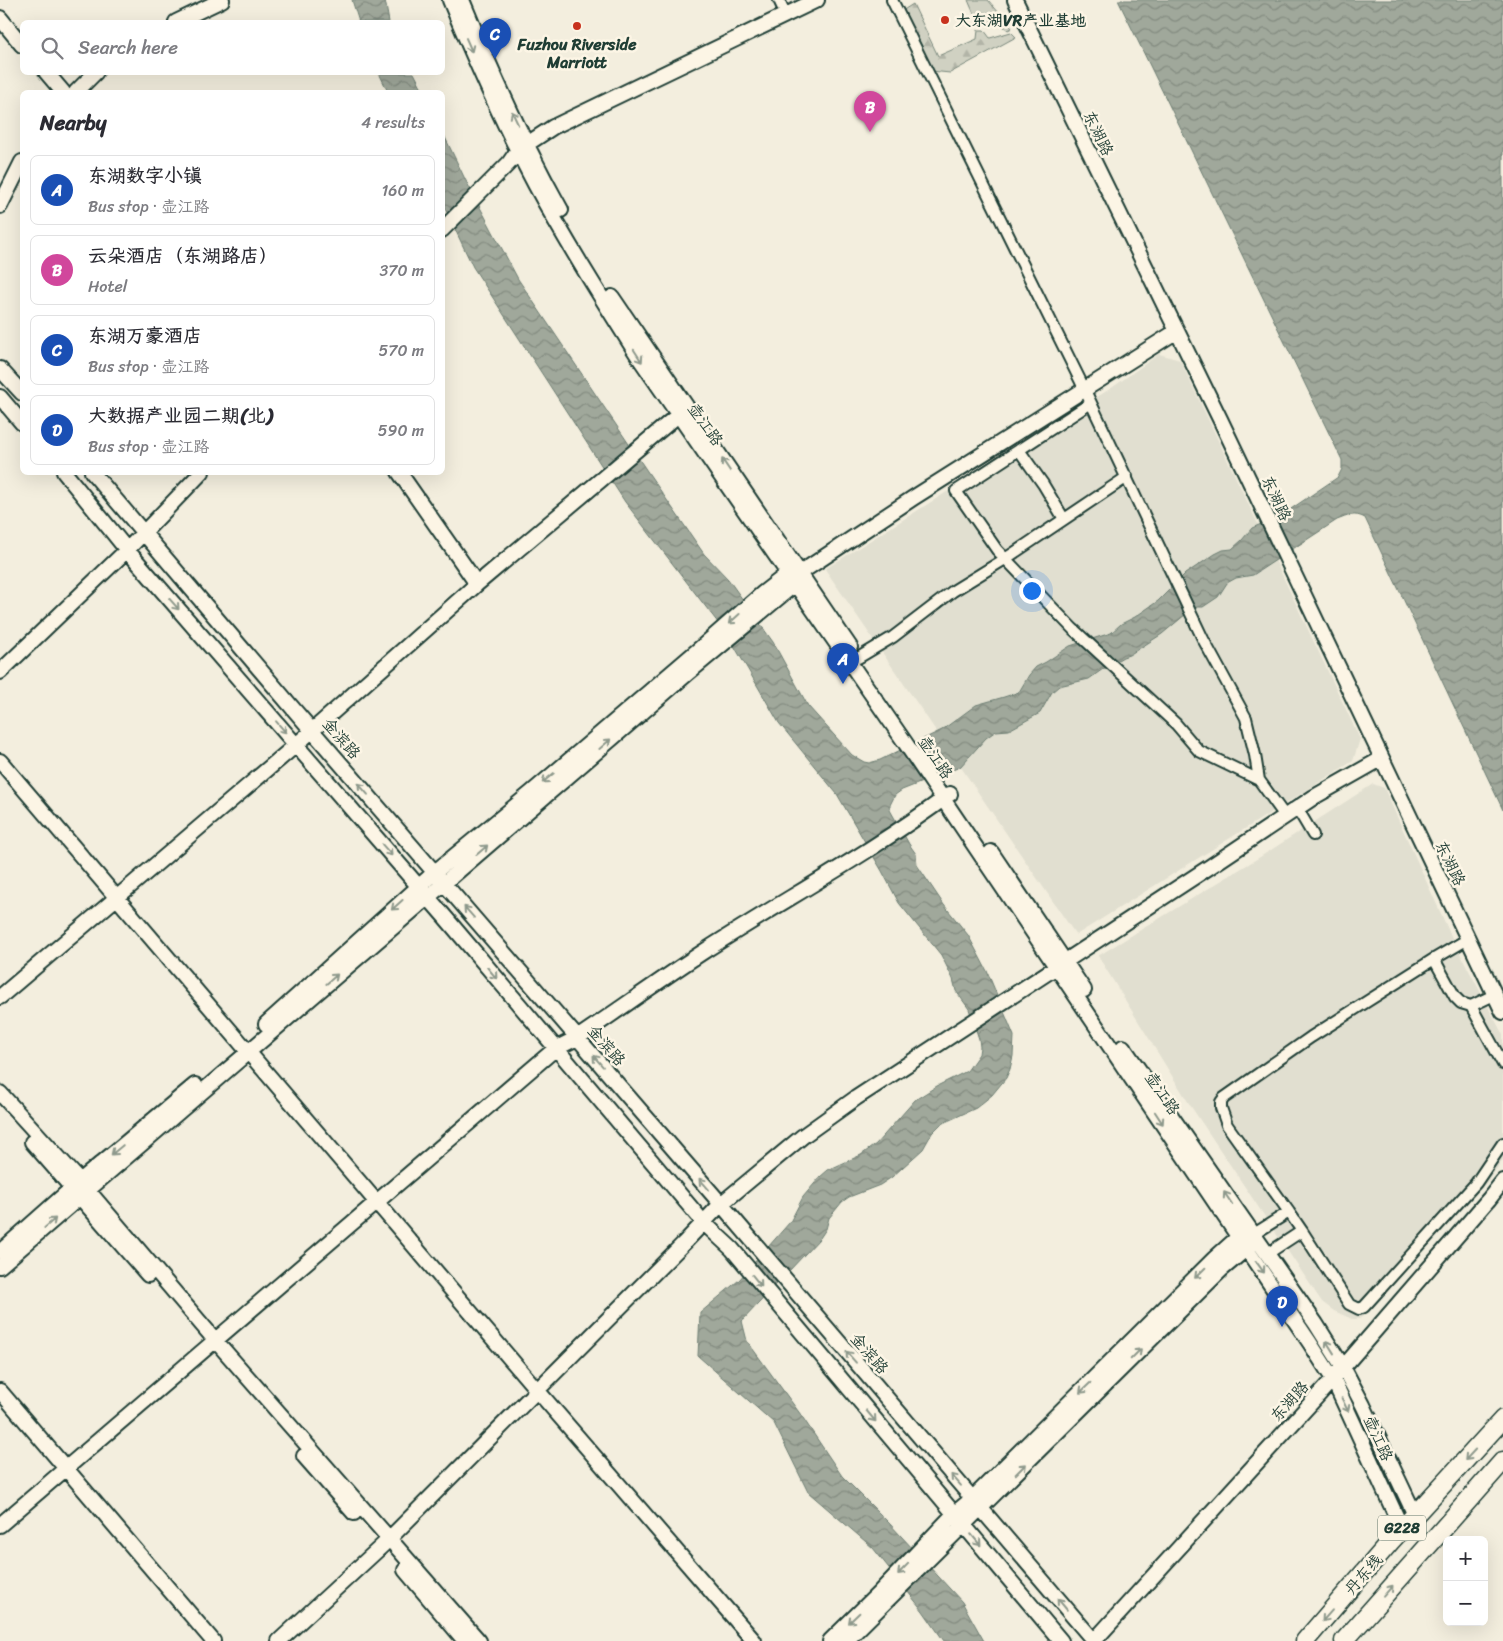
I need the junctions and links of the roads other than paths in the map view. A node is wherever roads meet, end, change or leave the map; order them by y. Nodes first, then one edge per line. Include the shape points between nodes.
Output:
1 (222, 0) edge
2 (450, 0) edge
3 (462, 0) edge
4 (779, 0) edge
5 (817, 0) edge
6 (892, 0) edge
7 (1015, 0) edge
8 (786, 15) junction
9 (0, 18) edge
10 (180, 20) edge
11 (20, 43) edge
12 (49, 75) edge
13 (93, 75) edge
14 (61, 90) edge
15 (78, 90) edge
16 (523, 147) junction
17 (20, 166) edge
18 (0, 206) edge
19 (445, 227) edge
20 (1177, 331) junction
21 (0, 369) edge
22 (1085, 389) junction
23 (20, 391) edge
24 (0, 397) edge
25 (1091, 403) junction
26 (682, 411) junction
27 (20, 420) edge
28 (1019, 450) junction
29 (66, 475) edge
30 (95, 475) edge
31 (199, 475) edge
32 (401, 475) edge
33 (1127, 476) junction
34 (113, 497) junction
35 (96, 511) junction
36 (1064, 519) junction
37 (143, 532) junction
38 (127, 550) junction
39 (1005, 559) junction
40 (177, 572) junction
41 (796, 575) junction
42 (477, 584) junction
43 (161, 588) junction
44 (858, 658) junction
45 (0, 672) edge
46 (312, 730) junction
47 (908, 739) junction
48 (296, 745) junction
49 (1381, 759) junction
50 (0, 761) edge
51 (1259, 780) junction
52 (943, 791) junction
53 (1291, 812) junction
54 (1313, 835) dead end
55 (440, 877) junction
56 (423, 892) junction
57 (117, 898) junction
58 (1468, 939) junction
59 (1434, 959) junction
60 (1061, 964) junction
61 (1494, 995) junction
62 (0, 997) edge
63 (1471, 1006) junction
64 (1503, 1012) edge
65 (577, 1038) junction
66 (555, 1048) junction
67 (245, 1049) junction
68 (1503, 1064) edge
69 (0, 1093) edge
70 (0, 1106) edge
71 (1503, 1143) edge
72 (1503, 1180) edge
73 (80, 1189) junction
74 (376, 1201) junction
75 (721, 1204) junction
76 (1289, 1212) junction
77 (704, 1223) junction
78 (1302, 1231) junction
79 (1249, 1237) junction
80 (0, 1252) edge
81 (1267, 1254) junction
82 (0, 1266) edge
83 (212, 1343) junction
84 (1343, 1368) junction
85 (1333, 1379) junction
86 (537, 1390) junction
87 (0, 1391) edge
88 (1503, 1419) edge
89 (1503, 1461) edge
90 (67, 1468) junction
91 (977, 1504) junction
92 (954, 1514) junction
93 (1415, 1515) junction
94 (964, 1525) junction
95 (0, 1526) edge
96 (1402, 1529) junction
97 (386, 1542) junction
98 (932, 1547) junction
99 (881, 1599) junction
100 (213, 1641) edge
101 (279, 1641) edge
102 (465, 1641) edge
103 (480, 1641) edge
104 (754, 1641) edge
105 (830, 1641) edge
106 (846, 1641) edge
107 (1061, 1641) edge
108 (1094, 1641) edge
109 (1305, 1641) edge
110 (1344, 1641) edge

1 - 10 main road
2 -> 16 main road, 壶江路
16 -> 3 main road, 壶江路
4 - 8 street
5 - 8 main road
6 - 22 street
7 - 20 main road, 东湖路
8 - 16 main road via 553,127
9 - 11 main road
12 - 14 main road
13 - 15 main road
16 - 19 main road
16 - 26 main road, 壶江路
17 - 18 main road
20 - 22 main road
20 - 49 main road, 东湖路
21 - 23 main road
22 - 25 street
22 - 41 main road
24 - 27 main road
25 - 28 street
25 - 33 street
26 - 41 main road, 壶江路
26 - 42 main road
28 - 36 street
28 - 39 street via 956,491
29 - 35 main road
30 - 34 main road, 金滨路
31 - 37 main road
32 - 42 main road
33 - 36 street
33 - 51 street via 1203,639 1246,718
34 - 35 main road
34 - 37 main road, 金滨路
35 - 38 main road
36 - 39 street
37 - 38 main road
37 - 40 main road, 金滨路
38 - 43 main road
38 - 45 main road
39 - 44 street
39 - 51 street via 1073,629 1176,724 1199,751
40 - 43 main road
40 - 46 main road, 金滨路
41 - 44 main road, 壶江路
41 - 47 main road, 壶江路
41 - 55 main road
42 - 46 main road
43 -> 48 main road
44 - 47 main road, 壶江路
46 - 48 main road
55 -> 46 main road, 金滨路
47 - 52 main road, 壶江路
48 -> 56 main road
48 - 57 main road
49 - 53 main road
49 - 58 main road, 东湖路
50 - 57 main road
51 - 53 street
52 - 60 main road, 壶江路
52 - 65 main road via 921,816 707,950
53 - 54 street
53 - 60 main road
55 - 56 main road
65 -> 55 main road, 金滨路
56 -> 66 main road
56 - 67 main road
57 - 62 main road
57 - 67 main road
58 - 59 street
58 - 61 main road, 东湖路
59 - 63 street via 1455,997
59 - 76 street via 1311,1036 1221,1102 1227,1125
60 - 75 main road via 856,1098 803,1136
60 - 79 main road, 壶江路
61 - 63 street
61 - 64 main road, 东湖路
63 - 68 street
65 - 66 main road
75 -> 65 main road, 金滨路
66 - 74 main road
66 - 77 main road
67 - 73 main road
67 - 74 main road
69 - 73 main road
70 - 73 main road
71 - 78 street via 1476,1183 1364,1307 1359,1309 1349,1304
72 - 84 main road, 东湖路
73 - 80 main road
82 -> 73 main road
73 - 83 main road
74 - 83 main road
74 - 86 main road
75 - 77 main road
91 -> 75 main road, 金滨路
76 - 78 street
76 - 79 street
77 - 86 main road
77 -> 92 main road via 732,1250
78 - 81 street
79 - 81 main road, 壶江路
79 -> 85 main road, 壶江路 via 1290,1312
79 - 91 main road
84 -> 81 main road, 壶江路
83 - 90 main road
83 - 97 main road
84 - 85 main road, 东湖路
84 - 93 main road, 壶江路
85 -> 96 main road, 壶江路
85 - 108 main road, 东湖路
86 - 97 main road
86 - 104 main road
87 - 90 main road
88 -> 93 highway, 丹东线 / G228
110 -> 89 highway, 丹东线 / G228
90 - 95 main road
90 - 100 main road
91 - 92 main road
91 - 94 main road
108 -> 91 main road, 金滨路
92 - 94 main road
92 - 98 main road
93 - 96 highway, 丹东线 / G228
94 - 98 main road
94 -> 107 main road
96 -> 109 highway, 丹东线 / G228
97 - 101 main road
97 - 102 main road
97 - 103 main road
98 - 99 main road
99 -> 105 main road
99 - 106 main road

